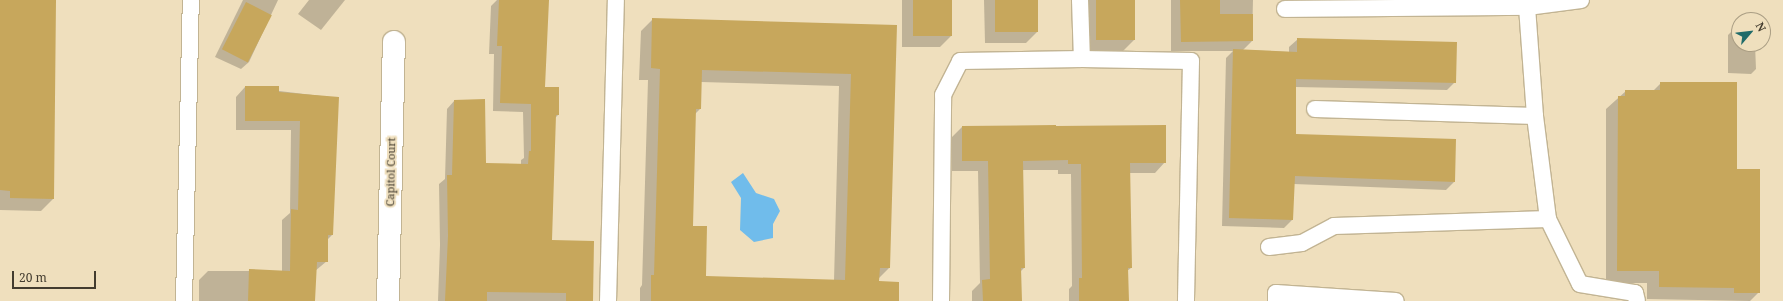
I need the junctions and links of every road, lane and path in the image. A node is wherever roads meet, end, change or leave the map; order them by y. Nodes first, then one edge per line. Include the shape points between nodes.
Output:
1 (191, 0) edge
2 (616, 0) edge
3 (1080, 0) edge
4 (1581, 0) edge
5 (1527, 7) junction
6 (1284, 9) dead end
7 (394, 42) dead end
8 (1082, 59) junction
9 (1315, 110) dead end
10 (1535, 116) junction
11 (1548, 219) junction
12 (1269, 247) dead end
13 (184, 301) edge
14 (388, 301) edge
15 (608, 301) edge
16 (941, 301) edge
17 (1186, 301) edge
18 (1276, 301) edge
19 (1396, 301) edge
20 (1637, 301) edge

1 - 13 lane
2 - 15 lane
3 - 8 lane
4 - 5 lane
5 - 6 lane
5 - 10 lane
7 - 14 street, Capitol Court
8 - 16 lane via 960,61 943,95
8 - 17 lane via 1191,61
9 - 10 lane
10 - 11 lane
11 - 12 lane via 1334,226 1302,243
11 - 20 lane via 1580,284 1634,293
18 - 19 lane via 1276,292

